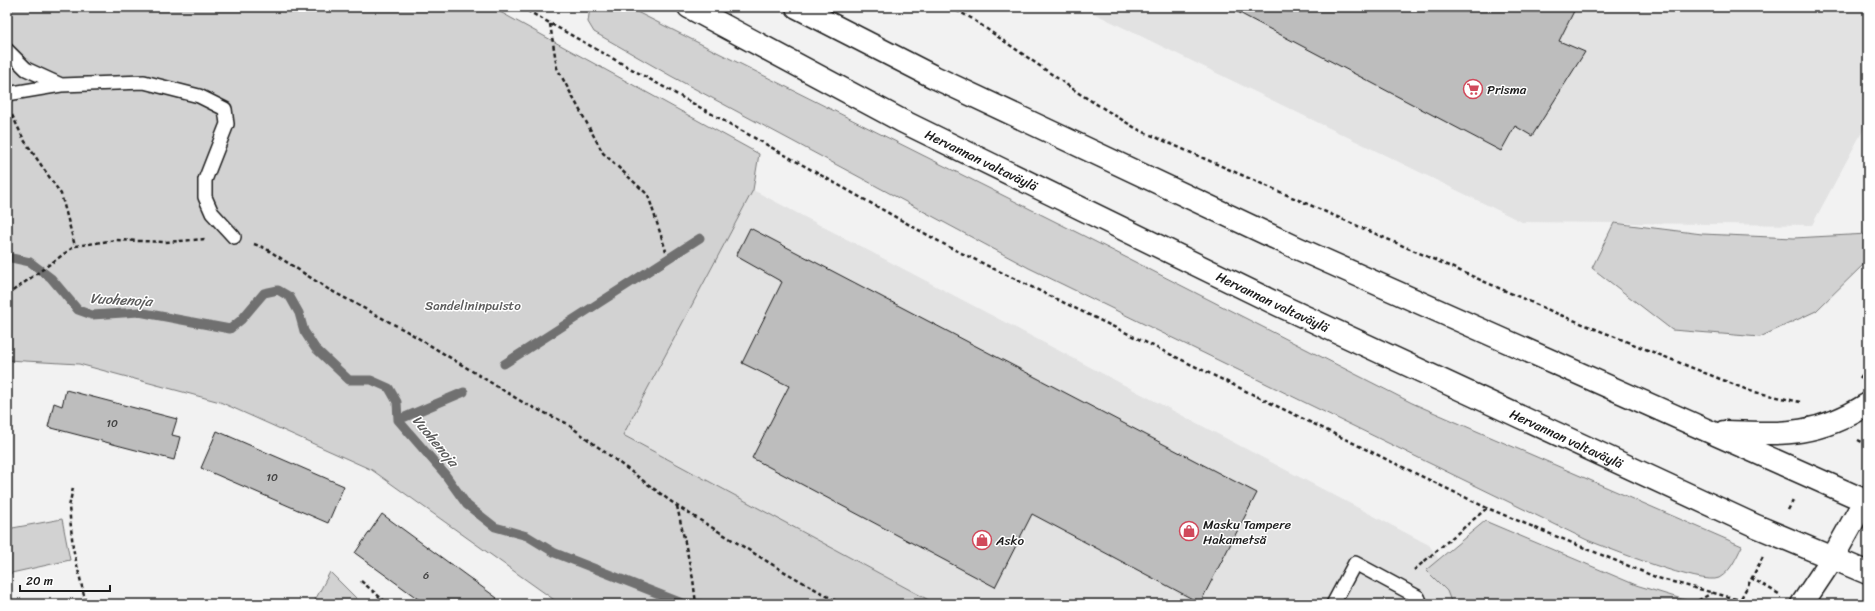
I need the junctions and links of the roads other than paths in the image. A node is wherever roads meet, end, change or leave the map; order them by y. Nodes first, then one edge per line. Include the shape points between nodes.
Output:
1 (689, 7) edge
2 (797, 7) edge
3 (7, 50) edge
4 (61, 85) junction
5 (7, 94) edge
6 (234, 237) road end
7 (1868, 404) edge
8 (1714, 432) junction
9 (1866, 501) edge
10 (1832, 559) junction
11 (1868, 573) edge
12 (1793, 600) edge
13 (1333, 604) edge
14 (1420, 604) edge

1 - 10 main road, Hervannan valtaväylä via 902,121 1279,305
2 - 8 main road via 934,77 1297,248
3 - 4 lane via 26,69
4 - 5 lane
4 - 6 lane via 144,82 199,96 224,109 227,124 205,180 205,197 212,213
7 - 8 main road via 1848,417 1817,429 1781,434
8 - 9 main road
9 - 10 main road
10 - 11 main road, Hervannan valtaväylä
10 - 12 main road
13 - 14 lane via 1355,563 1418,597

